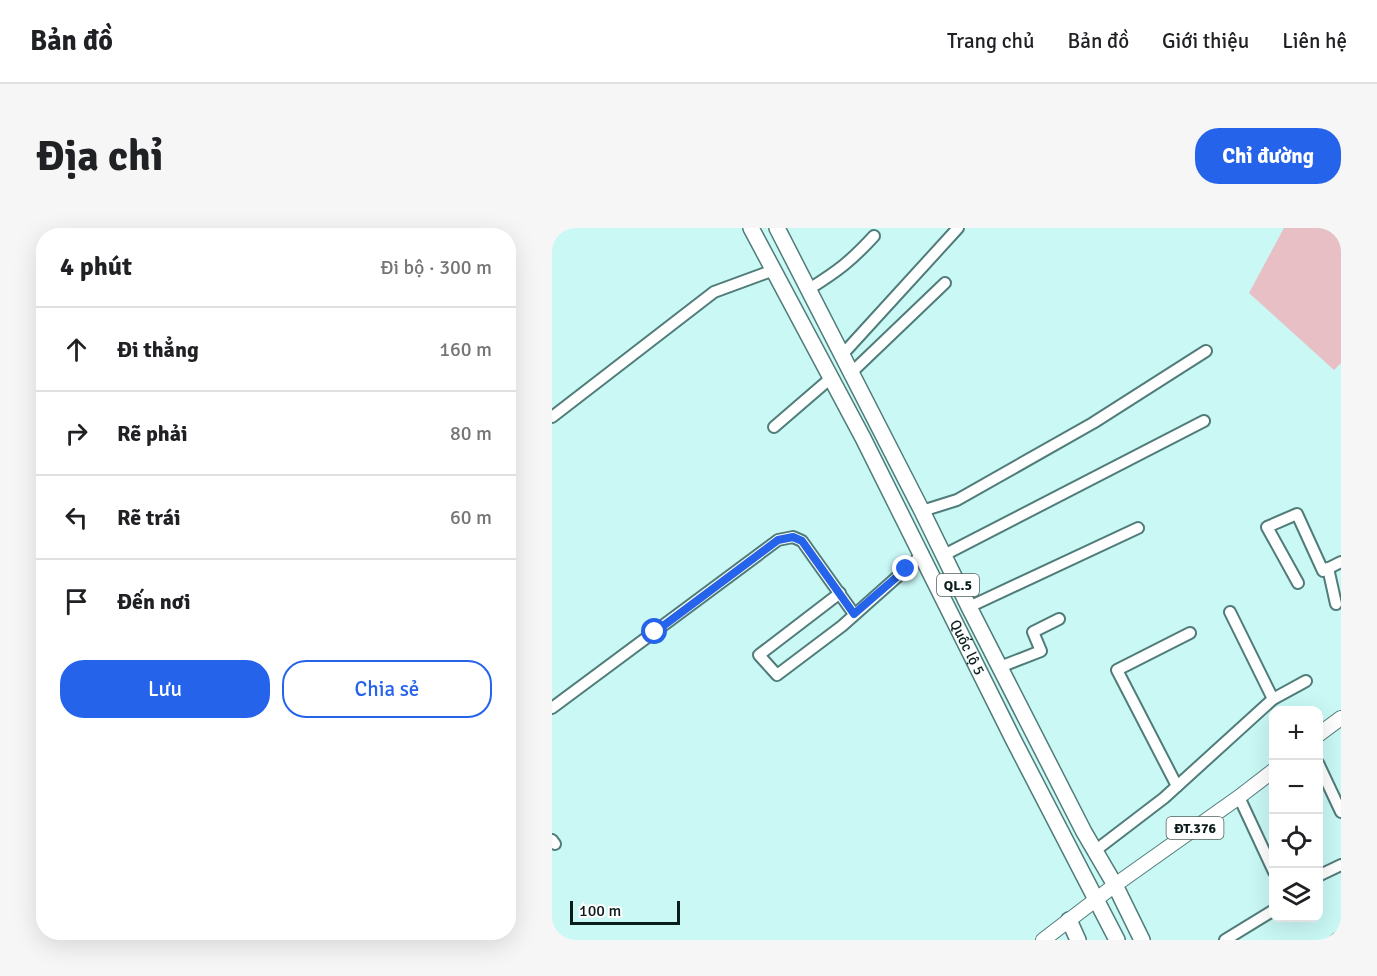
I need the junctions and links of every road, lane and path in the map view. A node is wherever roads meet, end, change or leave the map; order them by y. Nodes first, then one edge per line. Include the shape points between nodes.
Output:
1 (751, 228) edge
2 (777, 228) edge
3 (958, 228) edge
4 (874, 236) dead end
5 (774, 270) junction
6 (945, 283) dead end
7 (808, 289) junction
8 (1206, 351) dead end
9 (842, 355) junction
10 (852, 372) junction
11 (832, 377) junction
12 (552, 417) edge
13 (1204, 421) dead end
14 (774, 427) dead end
15 (922, 511) junction
16 (1138, 528) dead end
17 (923, 554) junction
18 (944, 555) junction
19 (1341, 562) edge
20 (1328, 568) junction
21 (1298, 583) dead end
22 (840, 593) junction
23 (1336, 604) dead end
24 (969, 607) junction
25 (1230, 612) dead end
26 (854, 614) junction
27 (1059, 619) dead end
28 (1190, 633) dead end
29 (1000, 667) junction
30 (1306, 681) dead end
31 (1273, 699) junction
32 (552, 708) edge
33 (1341, 718) edge
34 (1323, 731) edge
35 (1269, 774) edge
36 (1323, 774) edge
37 (1177, 786) junction
38 (1239, 797) junction
39 (1341, 812) edge
40 (1096, 850) junction
41 (1341, 865) edge
42 (1272, 868) edge
43 (1323, 874) edge
44 (1115, 885) junction
45 (1096, 900) junction
46 (1269, 913) edge
47 (1069, 920) junction
48 (1341, 936) edge
49 (1043, 940) edge
50 (1078, 940) edge
51 (1117, 940) edge
52 (1142, 940) edge
53 (1225, 940) edge
54 (1335, 940) edge

1 - 5 highway, Quốc lộ 5 / QL.5
2 - 7 highway, Quốc lộ 5 / QL.5
3 - 9 lane
4 - 7 lane via 841,269
5 - 11 highway, Quốc lộ 5 / QL.5
5 - 12 lane via 714,292
6 - 10 lane
7 - 9 highway, Quốc lộ 5 / QL.5
8 - 15 lane via 1093,423 957,500
9 - 10 highway, Quốc lộ 5 / QL.5
10 - 15 highway, Quốc lộ 5 / QL.5
11 - 14 lane
11 - 17 highway, Quốc lộ 5 / QL.5
13 - 18 lane
15 - 18 highway, Quốc lộ 5 / QL.5
16 - 24 lane
17 - 26 lane
17 - 45 highway, Quốc lộ 5 / QL.5
18 - 24 highway, Quốc lộ 5 / QL.5
19 - 20 lane
20 - 21 lane via 1323,571 1297,514 1267,527
20 - 23 lane
22 - 26 lane
22 - 26 lane via 759,655 777,675
22 - 32 lane via 802,541 793,537 778,540
24 - 29 highway, Quốc lộ 5 / QL.5
25 - 31 lane
27 - 29 lane via 1033,632 1041,651
28 - 37 lane via 1117,670
29 - 40 highway, Quốc lộ 5 / QL.5
30 - 31 lane
31 - 37 lane
33 - 34 main road
35 - 38 main road, ĐT.376
36 - 39 lane
37 - 40 lane
38 - 42 lane
38 - 44 main road, ĐT.376
40 - 44 highway, Quốc lộ 5 / QL.5
41 - 43 lane
44 - 45 main road
44 - 52 highway, Quốc lộ 5 / QL.5
45 - 47 main road
45 - 51 highway, Quốc lộ 5 / QL.5
46 - 53 lane
47 - 49 main road
47 - 50 highway
48 - 54 lane

